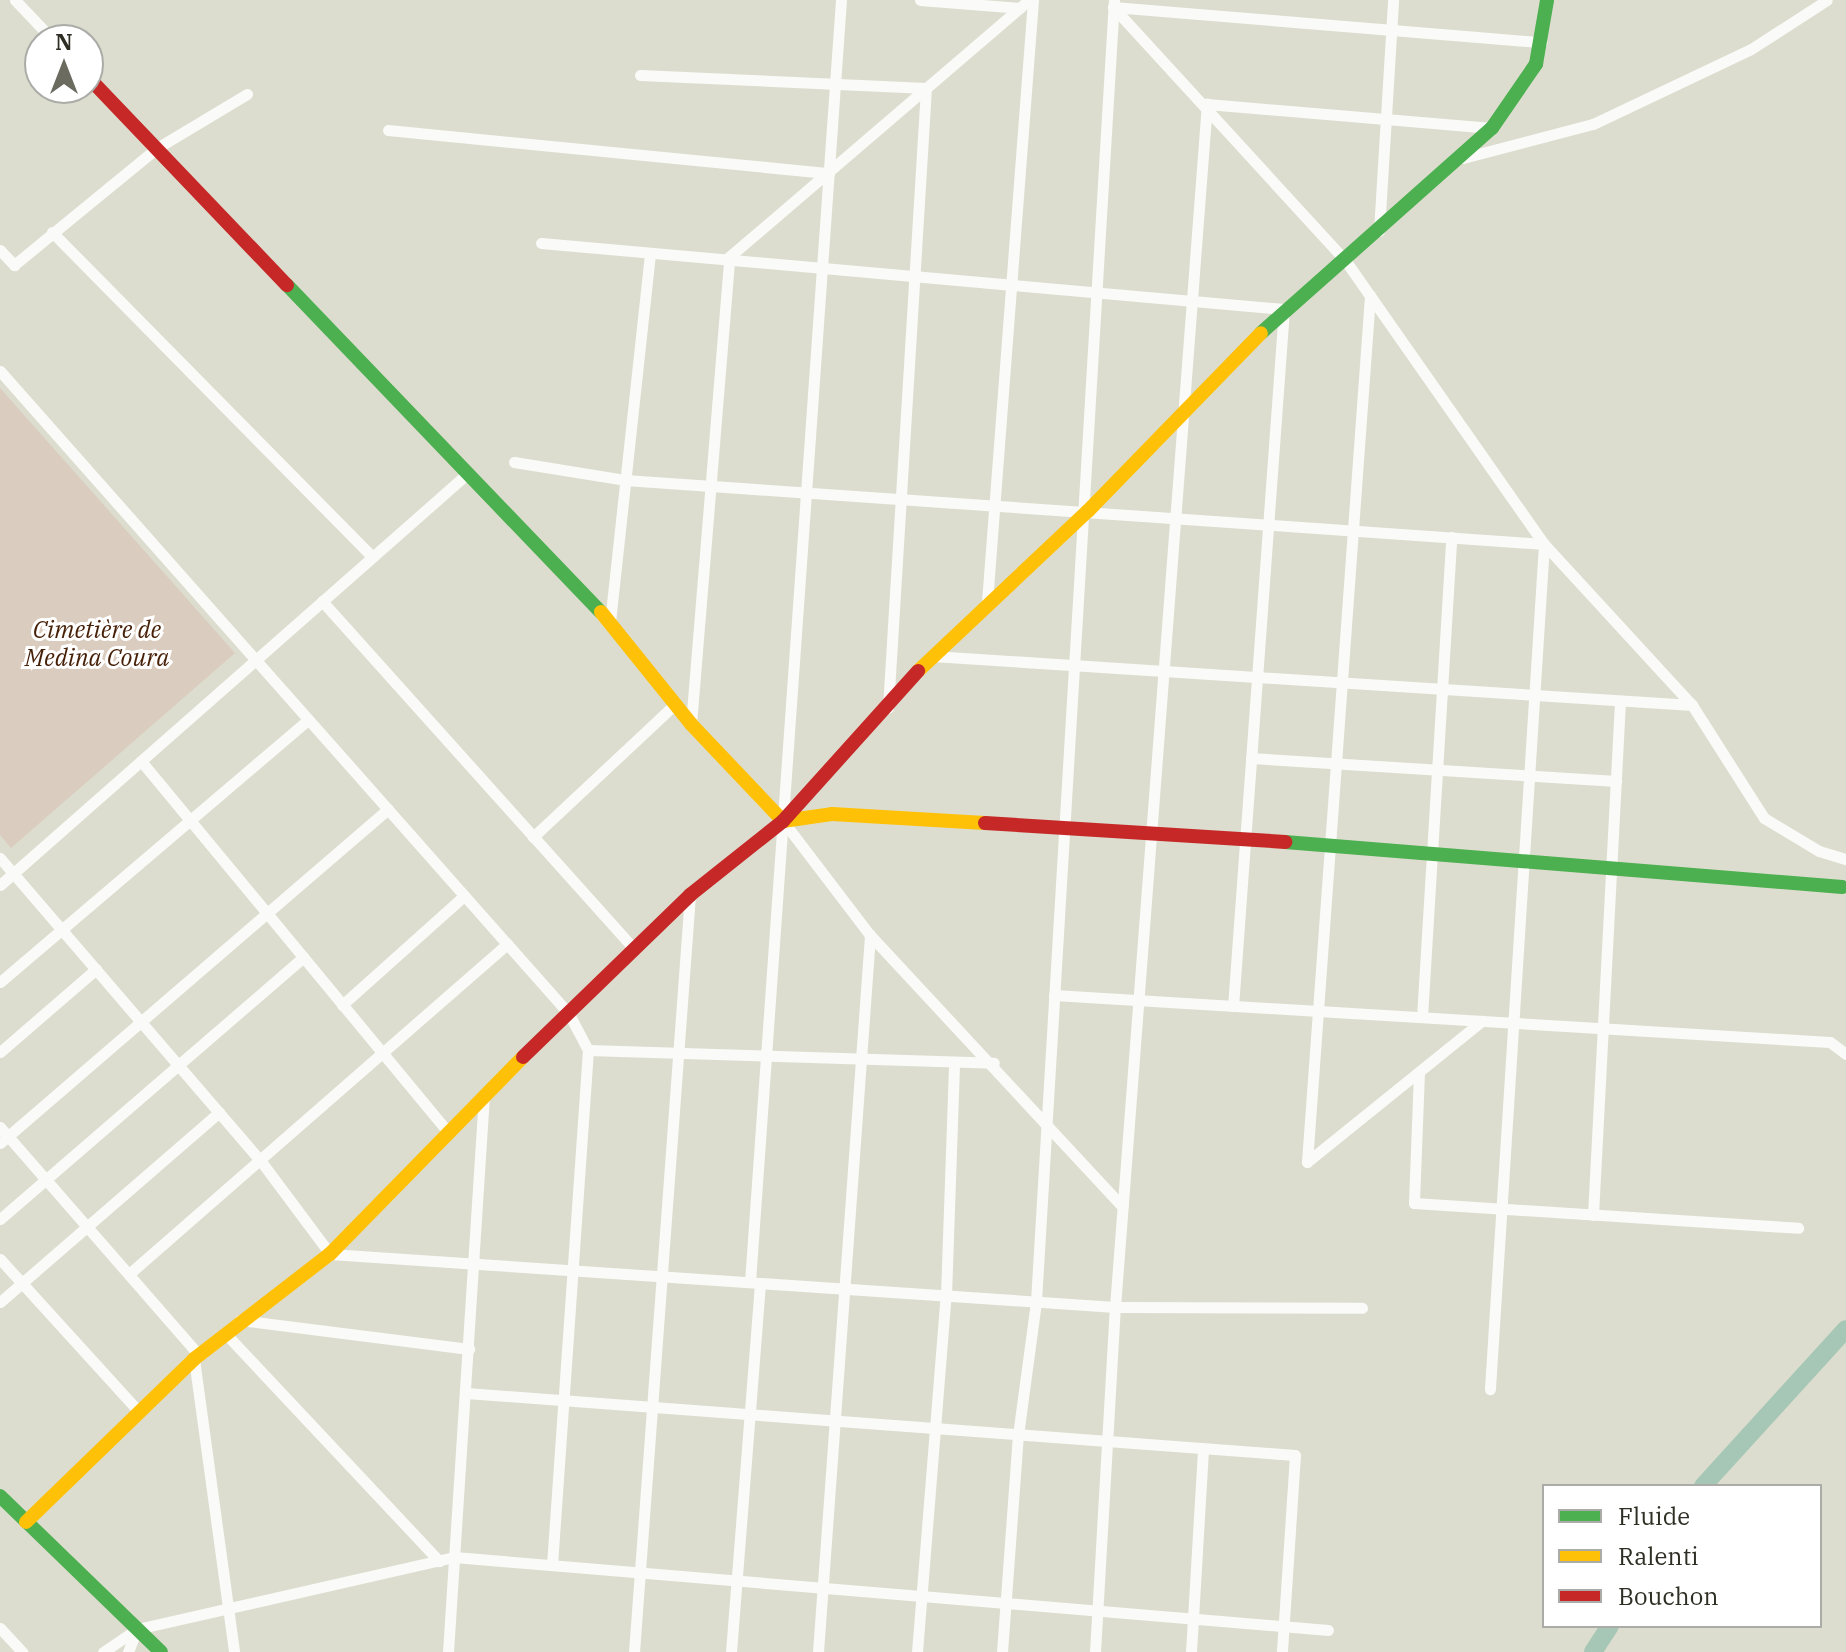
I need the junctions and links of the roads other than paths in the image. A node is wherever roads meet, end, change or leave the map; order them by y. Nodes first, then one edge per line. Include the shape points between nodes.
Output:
1 (15, 0) edge
2 (841, 0) edge
3 (920, 0) edge
4 (1393, 0) edge
5 (1547, 0) edge
6 (1827, 0) edge
7 (1028, 3) edge
8 (1114, 4) edge
9 (38, 24) edge
10 (1391, 29) junction
11 (1542, 42) junction
12 (640, 75) dead end
13 (835, 84) junction
14 (926, 88) junction
15 (104, 93) edge
16 (247, 94) dead end
17 (1207, 104) junction
18 (1385, 119) junction
19 (1492, 128) junction
20 (388, 130) dead end
21 (157, 148) junction
22 (1461, 158) junction
23 (829, 173) junction
24 (52, 232) junction
25 (1378, 234) junction
26 (541, 243) dead end
27 (0, 250) edge
28 (650, 253) junction
29 (729, 257) junction
30 (1345, 260) junction
31 (822, 268) junction
32 (914, 276) junction
33 (1009, 284) junction
34 (1099, 292) junction
35 (1370, 294) junction
36 (1193, 301) junction
37 (1284, 309) junction
38 (0, 371) edge
39 (1185, 412) junction
40 (514, 462) dead end
41 (468, 473) junction
42 (625, 480) junction
43 (714, 486) junction
44 (806, 492) junction
45 (904, 499) junction
46 (994, 505) junction
47 (1088, 511) junction
48 (1177, 518) junction
49 (1268, 524) junction
50 (1353, 530) junction
51 (1451, 537) junction
52 (1544, 544) junction
53 (372, 557) junction
54 (322, 601) junction
55 (987, 602) junction
56 (610, 622) junction
57 (932, 656) junction
58 (255, 660) junction
59 (1074, 663) junction
60 (1166, 670) junction
61 (1257, 676) junction
62 (1342, 682) junction
63 (1446, 689) junction
64 (1533, 695) junction
65 (1620, 701) junction
66 (675, 704) junction
67 (1692, 705) junction
68 (888, 708) junction
69 (308, 720) junction
70 (691, 724) junction
71 (1251, 758) junction
72 (141, 761) junction
73 (1336, 763) junction
74 (1440, 770) junction
75 (1527, 775) junction
76 (1616, 781) junction
77 (388, 809) junction
78 (190, 821) junction
79 (783, 821) junction
80 (1064, 828) junction
81 (1154, 834) junction
82 (533, 837) junction
83 (1245, 839) junction
84 (1330, 844) junction
85 (1434, 851) junction
86 (1521, 857) junction
87 (0, 858) edge
88 (1846, 859) edge
89 (1611, 865) junction
90 (13, 873) junction
91 (0, 885) edge
92 (1842, 887) dead end
93 (690, 895) junction
94 (464, 896) junction
95 (267, 913) junction
96 (62, 930) junction
97 (870, 935) junction
98 (507, 944) junction
99 (634, 949) junction
100 (303, 957) junction
101 (96, 969) junction
102 (0, 982) edge
103 (1054, 995) junction
104 (1141, 1001) junction
105 (342, 1005) junction
106 (1233, 1006) junction
107 (1318, 1011) junction
108 (569, 1014) junction
109 (1422, 1017) junction
110 (1482, 1021) junction
111 (141, 1022) junction
112 (1509, 1023) junction
113 (1603, 1028) junction
114 (588, 1050) junction
115 (0, 1052) edge
116 (383, 1053) junction
117 (678, 1053) junction
118 (1846, 1054) edge
119 (766, 1055) junction
120 (865, 1058) junction
121 (954, 1063) junction
122 (994, 1063) junction
123 (178, 1065) junction
124 (1419, 1072) junction
125 (484, 1095) junction
126 (219, 1112) junction
127 (1047, 1120) junction
128 (447, 1131) junction
129 (3, 1136) edge
130 (260, 1160) junction
131 (46, 1180) junction
132 (1123, 1207) junction
133 (1499, 1209) junction
134 (1593, 1215) junction
135 (0, 1219) edge
136 (87, 1227) junction
137 (1798, 1228) dead end
138 (330, 1254) junction
139 (0, 1259) edge
140 (476, 1264) junction
141 (571, 1270) junction
142 (129, 1274) junction
143 (662, 1277) junction
144 (21, 1283) junction
145 (755, 1283) junction
146 (849, 1289) junction
147 (946, 1295) junction
148 (1036, 1301) junction
149 (0, 1302) edge
150 (1115, 1307) junction
151 (1362, 1308) dead end
152 (240, 1320) junction
153 (225, 1333) junction
154 (469, 1349) junction
155 (197, 1357) junction
156 (1490, 1389) dead end
157 (466, 1393) junction
158 (560, 1399) junction
159 (652, 1406) junction
160 (139, 1412) junction
161 (750, 1414) junction
162 (837, 1421) junction
163 (935, 1428) junction
164 (1018, 1435) junction
165 (1111, 1442) junction
166 (1203, 1448) junction
167 (0, 1496) edge
168 (26, 1522) junction
169 (454, 1557) junction
170 (439, 1561) junction
171 (552, 1565) junction
172 (639, 1573) junction
173 (736, 1581) junction
174 (823, 1588) junction
175 (921, 1596) junction
176 (1006, 1603) junction
177 (228, 1609) junction
178 (1098, 1609) junction
179 (1194, 1618) junction
180 (1283, 1626) junction
181 (0, 1628) edge
182 (137, 1629) junction
183 (1328, 1630) dead end
184 (22, 1652) edge
185 (103, 1652) edge
186 (128, 1652) edge
187 (161, 1652) edge
188 (234, 1652) edge
189 (448, 1652) edge
190 (634, 1652) edge
191 (731, 1652) edge
192 (818, 1652) edge
193 (917, 1652) edge
194 (1002, 1652) edge
195 (1095, 1652) edge
196 (1191, 1652) edge
197 (1282, 1652) edge

1 - 9 street
2 - 13 street
3 - 7 street
4 - 10 street
5 - 11 street
6 - 22 street via 1751,49 1593,124
7 - 14 street
7 - 33 street
8 - 10 street
8 - 17 street
8 - 34 street
10 - 11 street
10 - 18 street
11 - 19 street via 1536,64
12 - 13 street
13 - 14 street
13 - 23 street
14 - 23 street
14 - 32 street
15 - 21 street
16 - 21 street
17 - 18 street
17 - 30 street
17 - 36 street
18 - 19 street
18 - 25 street
19 - 22 street
20 - 23 street
21 - 24 street
21 - 41 street
22 - 25 street
23 - 29 street
23 - 31 street
24 - 27 street via 14,265
24 - 53 street
25 - 30 street
26 - 28 street
28 - 29 street
28 - 42 street
29 - 31 street
29 - 43 street
30 - 35 street
30 - 37 street
31 - 32 street
31 - 44 street
32 - 33 street
32 - 45 street
33 - 34 street
33 - 46 street
34 - 36 street
34 - 47 street
35 - 50 street
35 - 52 street
36 - 37 street
36 - 39 street
37 - 39 street
37 - 49 street
38 - 58 street
39 - 47 street
39 - 48 street
40 - 42 street
41 - 53 street
41 - 56 street
42 - 43 street
42 - 56 street
43 - 44 street
43 - 70 street
44 - 45 street
44 - 79 street
45 - 46 street
45 - 68 street
46 - 47 street
46 - 55 street
47 - 48 street
47 - 55 street
47 - 59 street
48 - 49 street
48 - 60 street
49 - 50 street
49 - 61 street
50 - 51 street
50 - 62 street
51 - 52 street
51 - 63 street
52 - 64 street
52 - 67 street
53 - 54 street
54 - 58 street
54 - 82 street
55 - 57 street
56 - 66 street
57 - 59 street
57 - 68 street
58 - 69 street
58 - 72 street
59 - 60 street
59 - 80 street
60 - 61 street
60 - 81 street
61 - 62 street
61 - 71 street
62 - 63 street
62 - 73 street
63 - 64 street
63 - 74 street
64 - 65 street
64 - 75 street
65 - 67 street
65 - 76 street
66 - 70 street
66 - 82 street
67 - 88 street via 1764,818
68 - 79 street
69 - 77 street
69 - 78 street
70 - 79 street
71 - 73 street
71 - 83 street
72 - 78 street
72 - 90 street
73 - 74 street
73 - 84 street
74 - 75 street
74 - 85 street
75 - 76 street
75 - 86 street
76 - 89 street
77 - 94 street
77 - 95 street
78 - 95 street
78 - 96 street
79 - 80 street via 832,814
79 - 93 street
79 - 97 street
79 - 119 street
80 - 81 street
80 - 103 street
81 - 83 street
81 - 104 street
82 - 99 street
83 - 84 street
83 - 106 street
84 - 85 street
84 - 107 street
85 - 86 street
85 - 109 street
86 - 89 street
86 - 112 street
87 - 90 street
89 - 92 street
89 - 113 street
90 - 91 street
90 - 96 street
93 - 99 street
93 - 117 street
94 - 98 street
94 - 105 street
95 - 100 street
95 - 111 street
96 - 101 street
96 - 102 street
97 - 120 street
97 - 122 street
98 - 108 street
98 - 116 street
99 - 108 street
100 - 105 street
100 - 123 street
101 - 111 street
101 - 115 street
103 - 104 street
103 - 127 street
104 - 106 street
104 - 132 street
105 - 116 street
106 - 107 street
107 - 109 street
107 - 124 street via 1307,1162
108 - 114 street
108 - 125 street
109 - 110 street
110 - 112 street
110 - 124 street
111 - 123 street
111 - 129 street
112 - 113 street
112 - 133 street
113 - 118 street via 1830,1042
113 - 134 street
114 - 117 street
114 - 141 street
116 - 128 street
116 - 130 street
117 - 119 street
117 - 143 street
119 - 120 street
119 - 145 street
120 - 121 street
120 - 146 street
121 - 122 street
121 - 147 street
122 - 127 street
123 - 126 street
123 - 131 street
124 - 133 street via 1414,1203
125 - 128 street
125 - 140 street
126 - 130 street
126 - 136 street
127 - 132 street
127 - 148 street
128 - 138 street
129 - 131 street
130 - 138 street
130 - 142 street
131 - 135 street
131 - 136 street
132 - 150 street
133 - 134 street
133 - 156 street
134 - 137 street
136 - 142 street
136 - 144 street
138 - 140 street
138 - 152 street
139 - 144 street
140 - 141 street
140 - 154 street
141 - 143 street
141 - 158 street
142 - 155 street
143 - 145 street
143 - 159 street
144 - 149 street
144 - 160 street
145 - 146 street
145 - 161 street
146 - 147 street
146 - 162 street
147 - 148 street
147 - 163 street
148 - 150 street
148 - 164 street
150 - 151 street
150 - 165 street
152 - 153 street
152 - 154 street
153 - 155 street
153 - 170 street
154 - 157 street
155 - 160 street
155 - 177 street
157 - 158 street
157 - 169 street
158 - 159 street
158 - 171 street
159 - 161 street
159 - 172 street
160 - 168 street
161 - 162 street
161 - 173 street
162 - 163 street
162 - 174 street
163 - 164 street
163 - 175 street
164 - 165 street
164 - 176 street
165 - 166 street
165 - 178 street
166 - 179 street
166 - 180 street via 1295,1455
167 - 168 street
168 - 182 street
169 - 170 street
169 - 171 street
169 - 189 street
170 - 177 street
171 - 172 street
172 - 173 street
172 - 190 street
173 - 174 street
173 - 191 street
174 - 175 street
174 - 192 street
175 - 176 street
175 - 193 street
176 - 178 street
176 - 194 street
177 - 182 street
177 - 188 street
178 - 179 street
178 - 195 street
179 - 180 street
179 - 196 street
180 - 183 street
180 - 197 street
181 - 184 street
182 - 185 street
182 - 186 street
182 - 187 street

